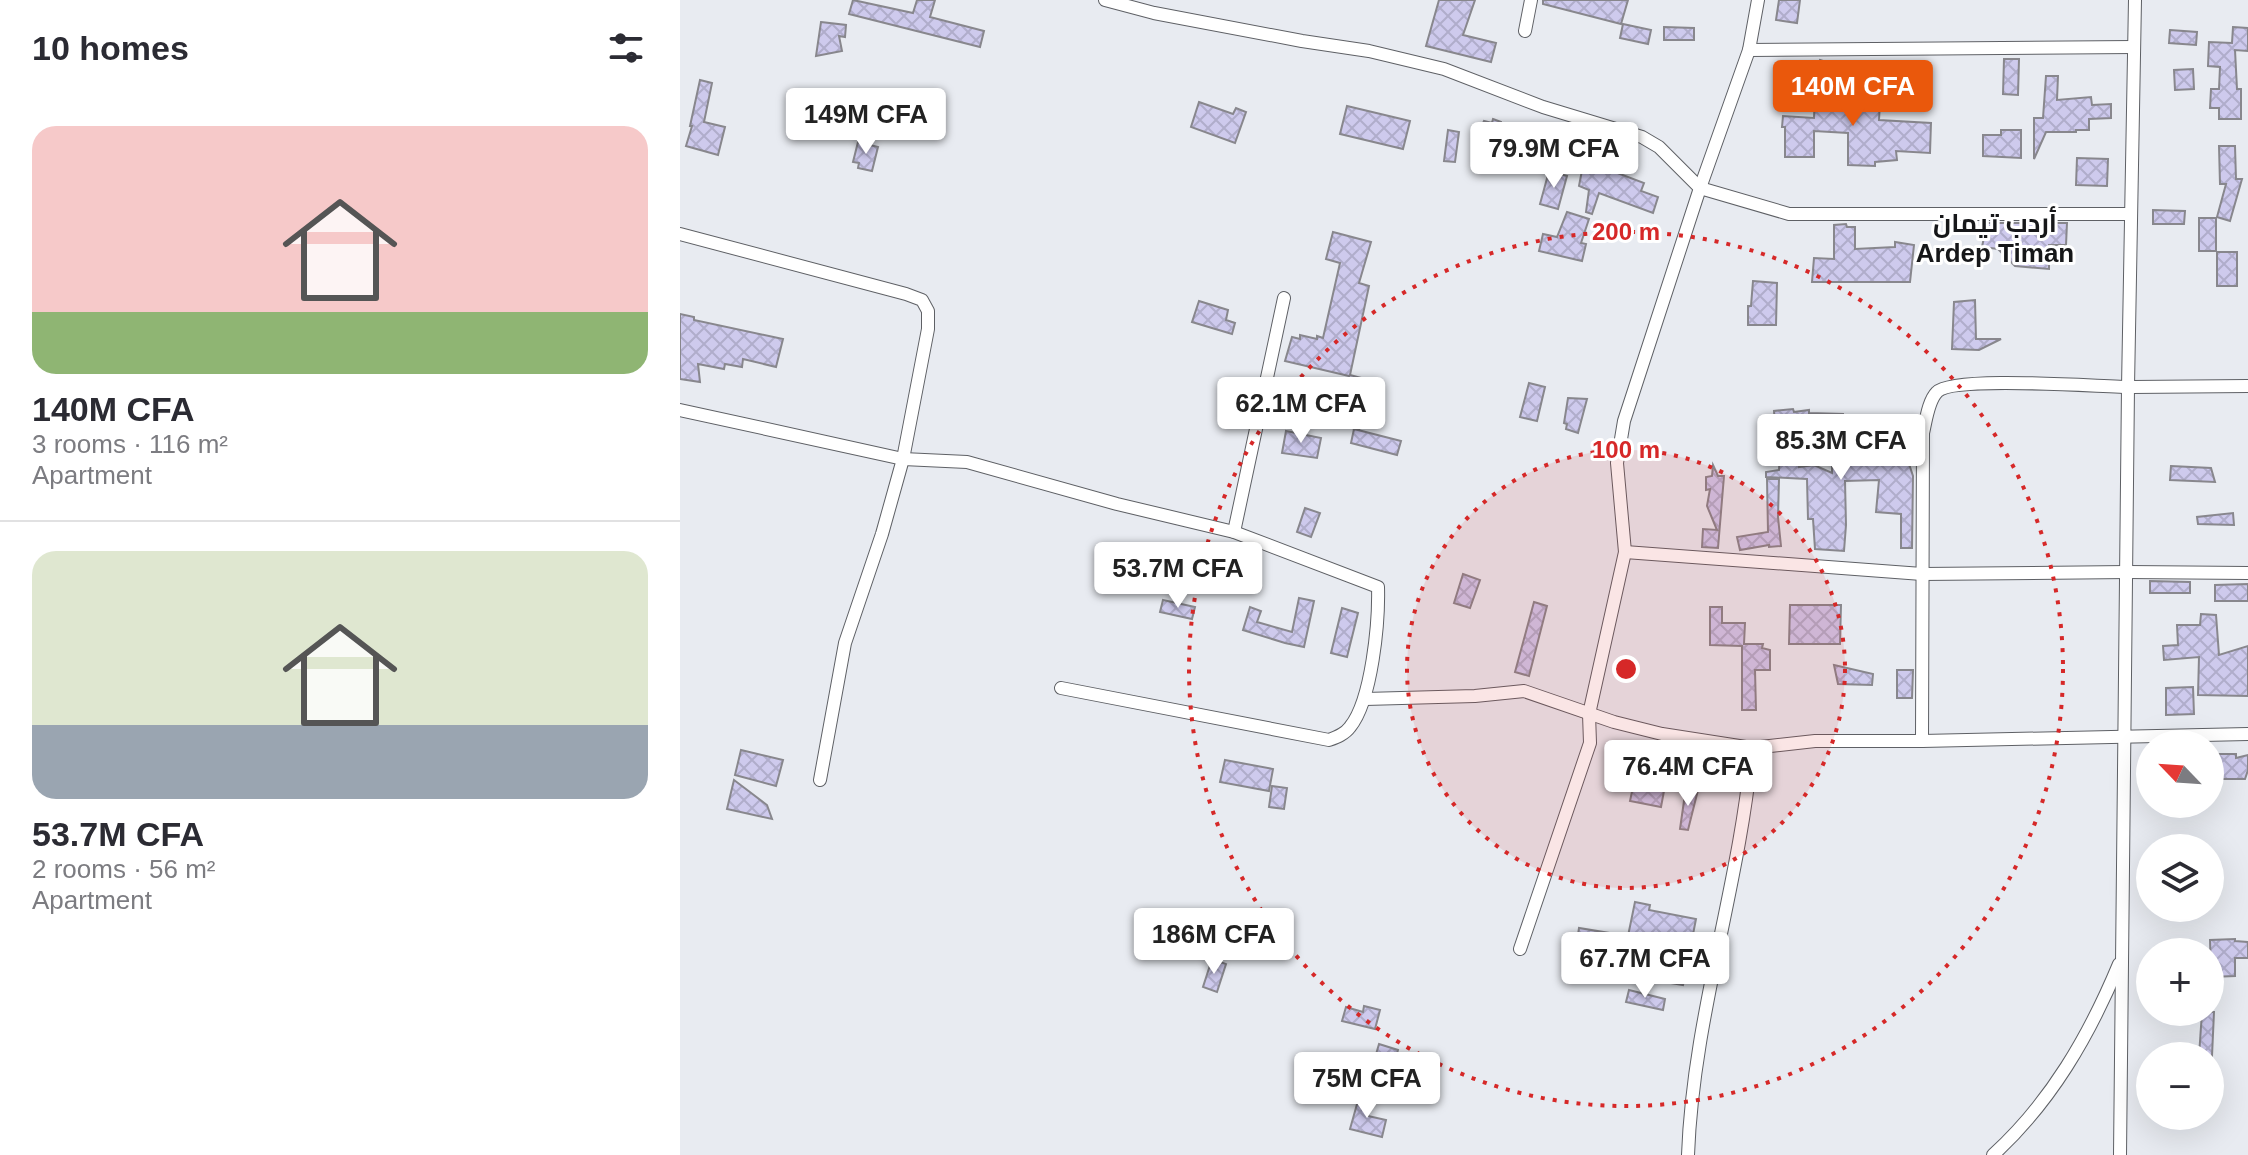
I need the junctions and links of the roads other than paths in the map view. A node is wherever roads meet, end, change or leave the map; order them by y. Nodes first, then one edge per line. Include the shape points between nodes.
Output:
1 (1105, 0) edge
2 (1531, 0) edge
3 (1758, 0) edge
4 (2135, 0) edge
5 (1525, 31) dead end
6 (2134, 47) junction
7 (1749, 50) junction
8 (1700, 188) junction
9 (2131, 214) junction
10 (680, 234) edge
11 (1284, 298) dead end
12 (2248, 386) edge
13 (2128, 387) junction
14 (680, 410) edge
15 (903, 459) junction
16 (1234, 532) junction
17 (1625, 552) junction
18 (2128, 572) junction
19 (2248, 573) edge
20 (1922, 574) junction
21 (1061, 688) dead end
22 (1365, 699) junction
23 (1589, 714) junction
24 (2248, 734) edge
25 (2124, 737) junction
26 (1922, 741) junction
27 (1752, 748) junction
28 (820, 780) dead end
29 (1520, 949) dead end
30 (2122, 957) junction
31 (1688, 1155) edge
32 (1993, 1155) edge
33 (2120, 1155) edge

1 - 8 street via 1444,69 1642,137
2 - 5 street
3 - 7 street
4 - 6 street
6 - 7 street
6 - 9 street
7 - 8 street
8 - 9 street via 1789,214
8 - 17 street via 1624,421 1617,463
9 - 13 street
10 - 15 street via 922,300 928,329
11 - 16 street
12 - 13 street
13 - 18 street
13 - 20 street via 2026,383 1950,386 1937,392 1923,433
14 - 15 street
15 - 16 street via 967,462
15 - 28 street via 845,643
16 - 22 street via 1378,587
17 - 20 street
17 - 23 street
18 - 19 street
18 - 20 street
18 - 25 street
20 - 26 street
21 - 22 street via 1329,740 1350,727
22 - 23 street via 1524,691
23 - 27 street via 1662,734
23 - 29 street via 1590,743
24 - 25 street
25 - 26 street
25 - 30 street
26 - 27 street via 1815,741
27 - 31 street via 1748,793 1706,1000
30 - 32 street via 2080,1047 2051,1091
30 - 33 street

